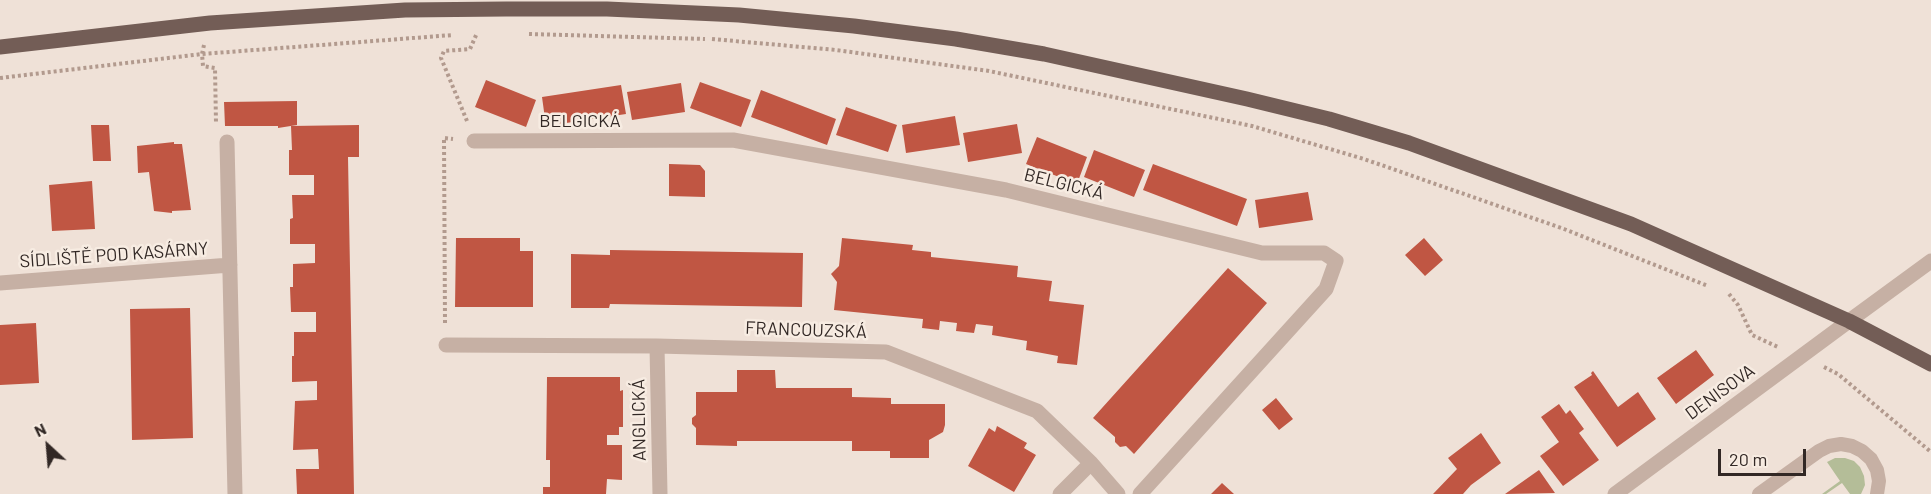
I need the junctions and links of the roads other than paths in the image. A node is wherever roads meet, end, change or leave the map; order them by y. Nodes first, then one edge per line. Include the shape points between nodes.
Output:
1 (0, 47) edge
2 (474, 141) road end
3 (227, 142) road end
4 (1931, 261) edge
5 (230, 265) junction
6 (0, 283) edge
7 (1849, 321) junction
8 (446, 345) road end
9 (657, 346) junction
10 (1931, 364) edge
11 (1090, 462) junction
12 (235, 494) edge
13 (660, 494) edge
14 (1060, 494) edge
15 (1118, 494) edge
16 (1140, 494) edge
17 (1615, 494) edge
18 (1759, 494) edge
19 (1877, 494) edge

1 - 7 main road via 221,22 405,10 506,9 739,15 956,39 1044,54 1247,99 1409,143 1631,224
2 - 16 street, BELGICKÁ via 733,140 1006,190 1262,253 1324,253 1336,261 1326,289
3 - 5 street, SÍDLIŠTĚ POD KASÁRNY
4 - 7 street, DENISOVA
5 - 6 street, SÍDLIŠTĚ POD KASÁRNY
5 - 12 street, SÍDLIŠTĚ POD KASÁRNY
7 - 10 main road
7 - 17 street, DENISOVA
8 - 9 street, FRANCOUZSKÁ
9 - 11 street, FRANCOUZSKÁ via 886,352 1038,411
9 - 13 street, ANGLICKÁ
11 - 14 street
11 - 15 street, FRANCOUZSKÁ
18 - 19 lane via 1819,451 1841,444 1862,451 1871,459 1879,481

